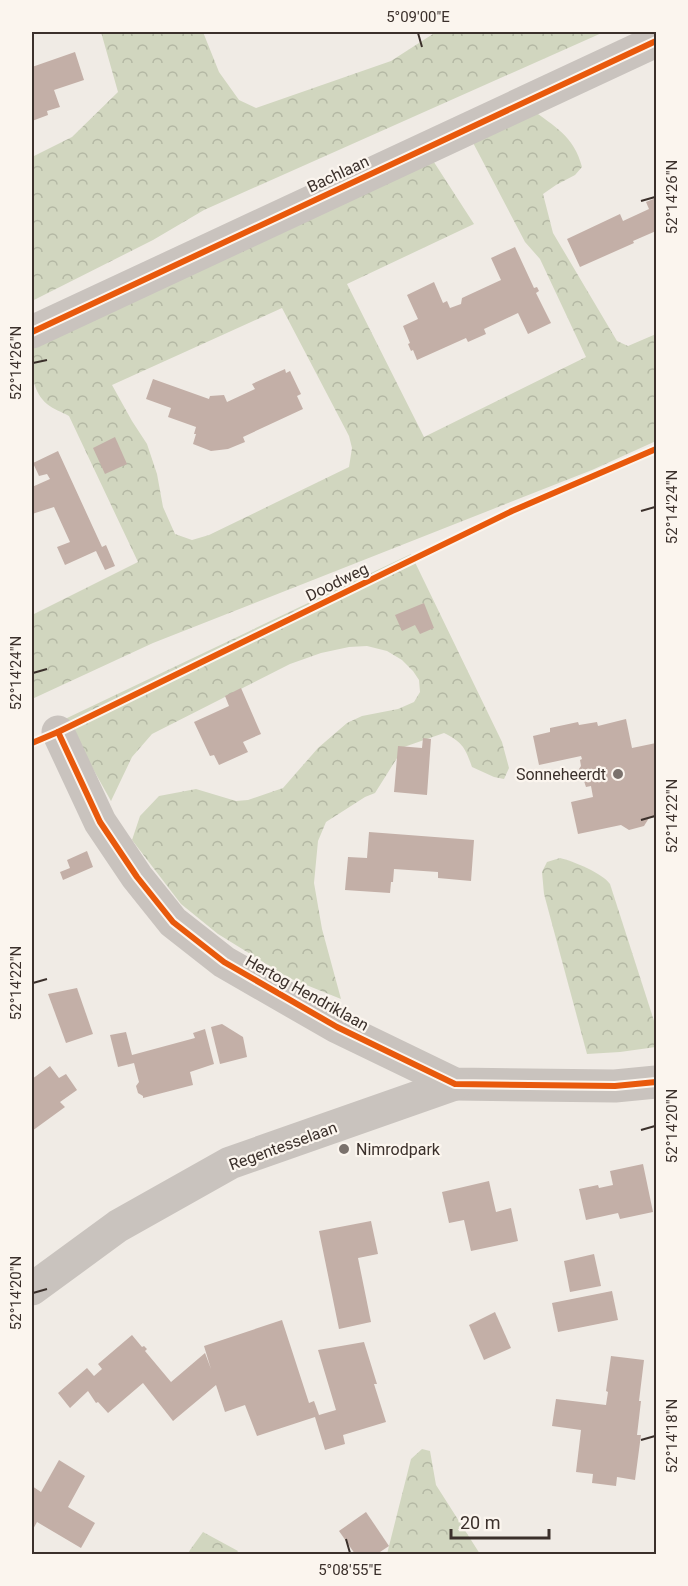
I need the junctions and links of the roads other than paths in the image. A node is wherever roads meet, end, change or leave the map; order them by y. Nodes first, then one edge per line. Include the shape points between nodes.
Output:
1 (657, 41) edge
2 (32, 332) edge
3 (58, 732) dead end
4 (657, 1082) edge
5 (455, 1084) junction
6 (32, 1289) edge

1 - 2 street, Bachlaan
3 - 5 street, Hertog Hendriklaan via 100,822 173,922 224,962 326,1021
4 - 5 street, Hertog Hendriklaan via 615,1086
5 - 6 street, Regentesselaan via 230,1163 118,1226

